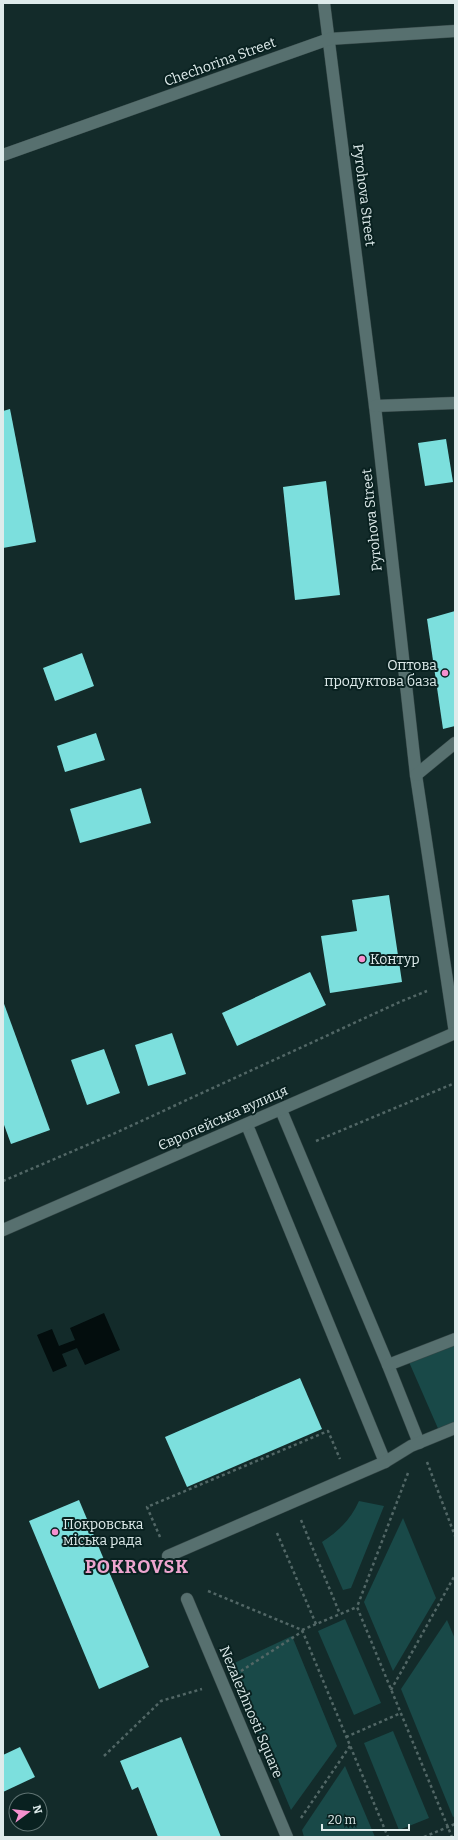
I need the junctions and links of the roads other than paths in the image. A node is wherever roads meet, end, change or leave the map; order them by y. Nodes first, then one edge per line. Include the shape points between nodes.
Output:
1 (324, 3) edge
2 (455, 31) edge
3 (329, 40) junction
4 (3, 155) edge
5 (455, 403) edge
6 (374, 406) junction
7 (455, 743) edge
8 (416, 775) junction
9 (455, 1033) edge
10 (281, 1110) junction
11 (247, 1124) junction
12 (3, 1230) edge
13 (455, 1339) edge
14 (388, 1365) junction
15 (455, 1428) edge
16 (419, 1443) junction
17 (386, 1462) junction
18 (168, 1556) road end
19 (186, 1599) dead end
20 (287, 1837) edge

1 - 3 street, Pyrohova Street
2 - 3 street, Chechorina Street
3 - 4 street, Chechorina Street
3 - 6 street, Pyrohova Street
5 - 6 street
6 - 8 street, Pyrohova Street
7 - 8 street
8 - 9 street, Pyrohova Street
9 - 10 street, Європейська вулиця
10 - 11 street, Європейська вулиця
10 - 14 street
11 - 12 street, Європейська вулиця
11 - 17 street
13 - 14 street
14 - 16 street
15 - 16 street
16 - 17 street
17 - 18 street
19 - 20 street, Nezalezhnosti Square

